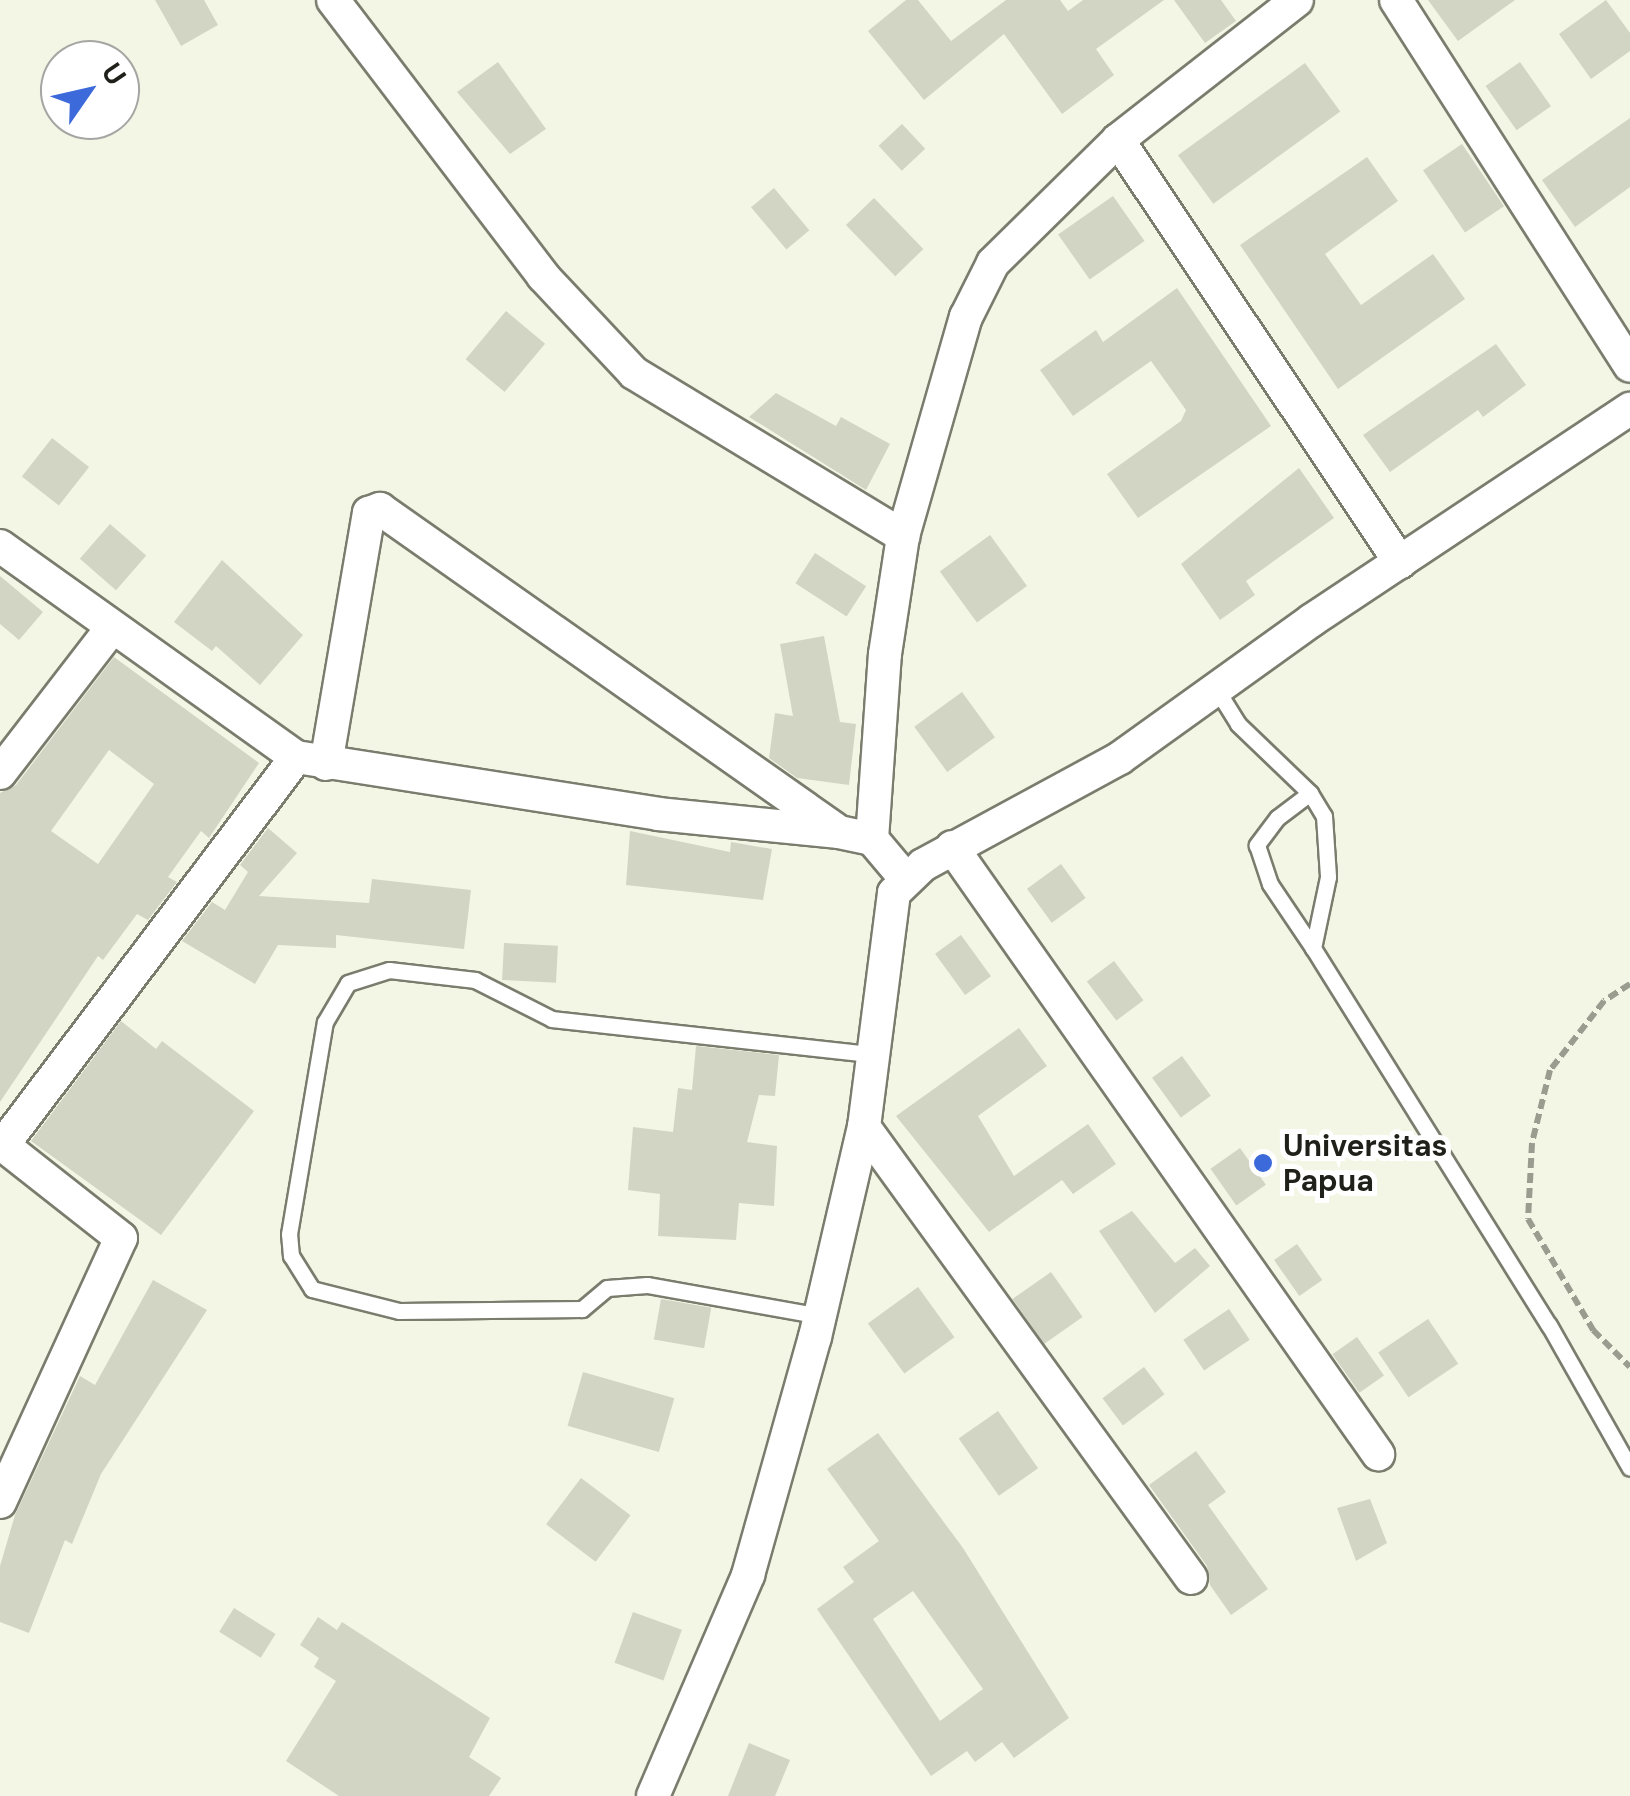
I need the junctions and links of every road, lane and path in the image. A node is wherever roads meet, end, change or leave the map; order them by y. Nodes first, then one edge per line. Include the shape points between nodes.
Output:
1 (333, 0) edge
2 (1298, 0) edge
3 (1396, 0) edge
4 (1118, 140) junction
5 (1630, 366) edge
6 (1630, 409) edge
7 (903, 536) junction
8 (0, 546) edge
9 (1400, 562) junction
10 (110, 630) junction
11 (1218, 690) junction
12 (311, 761) junction
13 (0, 772) edge
14 (1310, 793) junction
15 (838, 832) junction
16 (872, 839) junction
17 (952, 848) junction
18 (905, 878) junction
19 (1313, 948) junction
20 (1630, 984) edge
21 (872, 1054) junction
22 (864, 1127) junction
23 (821, 1316) junction
24 (1630, 1367) edge
25 (1378, 1454) dead end
26 (1630, 1468) edge
27 (0, 1502) edge
28 (1191, 1578) dead end
29 (653, 1796) edge

1 - 7 street via 543,276 634,374
2 - 4 street
3 - 5 street
4 - 7 street via 993,263 966,317
4 - 9 street
6 - 9 street
7 - 16 street via 885,654
8 - 10 street
9 - 11 street
10 - 12 street
10 - 13 street
11 - 14 lane via 1238,724
11 - 17 street via 1120,758
12 - 15 street via 658,814
12 - 15 street via 369,514 380,510
12 - 27 street via 3,1145 121,1238
14 - 19 lane via 1330,840
14 - 19 lane via 1257,846 1270,884
15 - 16 street
16 - 18 street
17 - 18 street
17 - 25 street
18 - 21 street via 886,928
19 - 26 lane via 1549,1324
20 - 24 path via 1604,1001 1550,1070 1532,1143 1528,1220 1593,1330
21 - 22 street
21 - 23 lane via 552,1019 475,980 389,970 348,982 324,1022 288,1234 290,1256 312,1289 399,1311 582,1310 607,1288 647,1285
22 - 23 street
22 - 28 street
23 - 29 street via 748,1575

